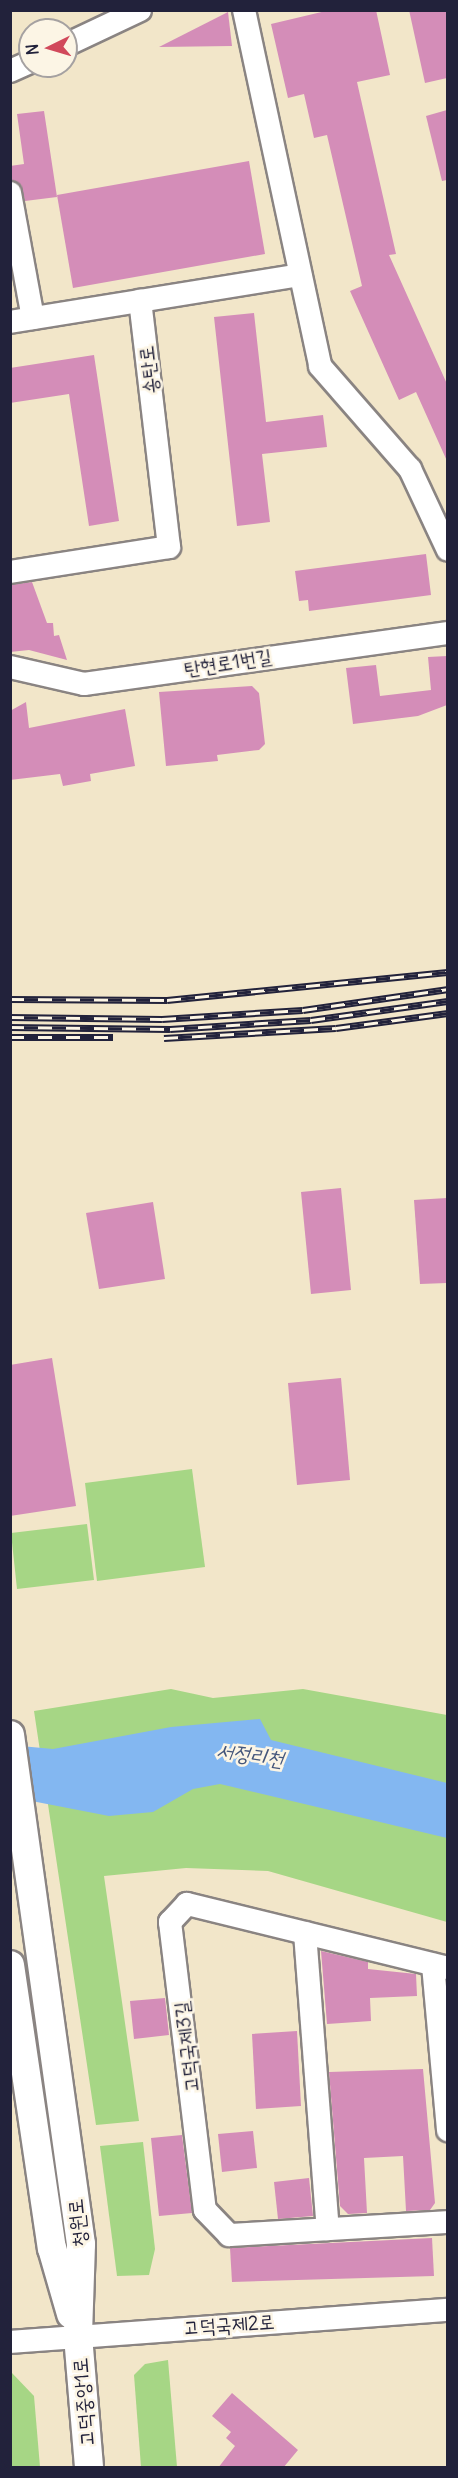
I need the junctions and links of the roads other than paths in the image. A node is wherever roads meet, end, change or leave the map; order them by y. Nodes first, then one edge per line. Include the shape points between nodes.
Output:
1 (244, 10) edge
2 (137, 11) edge
3 (78, 39) edge
4 (10, 193) edge
5 (300, 275) junction
6 (140, 301) junction
7 (33, 318) junction
8 (10, 322) edge
9 (447, 550) edge
10 (10, 572) edge
11 (447, 633) edge
12 (10, 667) edge
13 (10, 1735) edge
14 (305, 1933) junction
15 (10, 1965) edge
16 (440, 1967) edge
17 (447, 2130) edge
18 (447, 2222) edge
19 (328, 2229) junction
20 (447, 2310) edge
21 (78, 2337) junction
22 (10, 2342) edge
23 (89, 2468) edge

1 - 5 street
2 - 3 street
4 - 7 street
5 - 6 street
5 - 9 street via 320,366 410,469
6 - 7 street
6 - 10 street, 송탄로 via 169,547
7 - 8 street
11 - 12 street, 탄현로1번길 via 84,684
13 - 21 main road, 청원로 via 81,2244
14 - 16 street, 고덕국제3길
14 - 19 street
14 - 19 street, 고덕국제3길 via 187,1905 170,1922 205,2210 229,2235
15 - 21 main road, 청원로 via 52,2248
16 - 17 street
18 - 19 street, 고덕국제3길
20 - 21 street, 고덕국제2로
21 - 22 street, 고덕국제2로
21 - 23 main road, 고덕중앙1로

